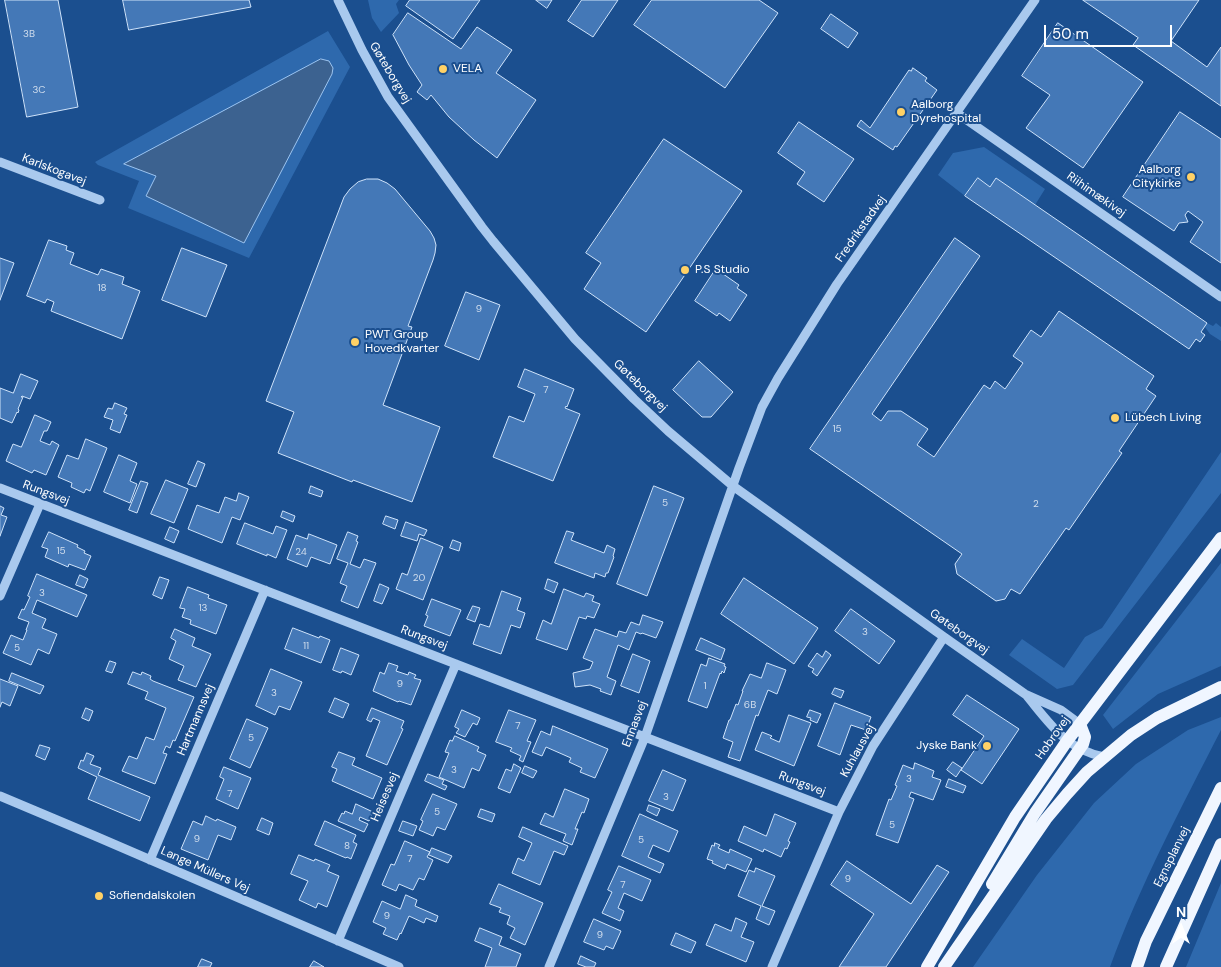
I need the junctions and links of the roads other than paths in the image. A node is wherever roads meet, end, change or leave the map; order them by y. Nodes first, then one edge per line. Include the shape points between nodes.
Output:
1 (338, 0) edge
2 (1035, 0) edge
3 (957, 113) junction
4 (0, 162) edge
5 (100, 200) dead end
6 (1221, 297) edge
7 (733, 486) junction
8 (0, 488) edge
9 (40, 504) junction
10 (1221, 538) edge
11 (265, 590) junction
12 (0, 596) edge
13 (944, 637) junction
14 (456, 664) junction
15 (1221, 687) edge
16 (1025, 694) junction
17 (1080, 724) junction
18 (644, 737) junction
19 (1067, 741) junction
20 (1080, 749) junction
21 (1104, 757) junction
22 (1221, 788) edge
23 (0, 796) edge
24 (839, 812) junction
25 (1221, 844) edge
26 (150, 860) junction
27 (338, 941) junction
28 (399, 967) edge
29 (549, 967) edge
30 (772, 967) edge
31 (927, 967) edge
32 (943, 967) edge
33 (1137, 967) edge
34 (1166, 967) edge

1 - 7 street, Gøteborgvej via 388,97 493,241 582,346 668,431
2 - 3 street, Fredrikstadvej
3 - 6 street, Riihimækivej
3 - 7 street, Fredrikstadvej via 836,286 778,378 762,407
4 - 5 street, Karlskogavej
7 - 13 street, Gøteborgvej
7 - 18 street, Ennasvej
8 - 9 street, Rungsvej
9 - 11 street, Rungsvej
9 - 12 street
10 - 17 main road, Hobrovej
11 - 14 street, Rungsvej
11 - 26 street, Hartmannsvej
13 - 16 street, Gøteborgvej
13 - 24 street, Kuhlausvej via 873,746
14 - 18 street, Rungsvej
14 - 27 street, Heisesvej
15 - 21 main road via 1157,718
16 - 17 street, Gøteborgvej via 1061,710
16 - 19 street, Gøteborgvej
17 - 19 main road, Hobrovej
17 - 20 main road via 1085,737
18 - 24 street, Rungsvej
18 - 29 street, Ennasvej
19 - 20 street, Gøteborgvej
19 - 31 main road, Hobrovej via 1015,818
20 - 21 street, Gøteborgvej
20 - 32 main road via 1035,813
21 - 32 main road via 1046,820
22 - 33 main road, Egnsplanvej
23 - 26 street, Lange Müllers Vej
24 - 30 street, Kuhlausvej
25 - 34 main road
26 - 27 street, Lange Müllers Vej
27 - 28 street, Lange Müllers Vej

